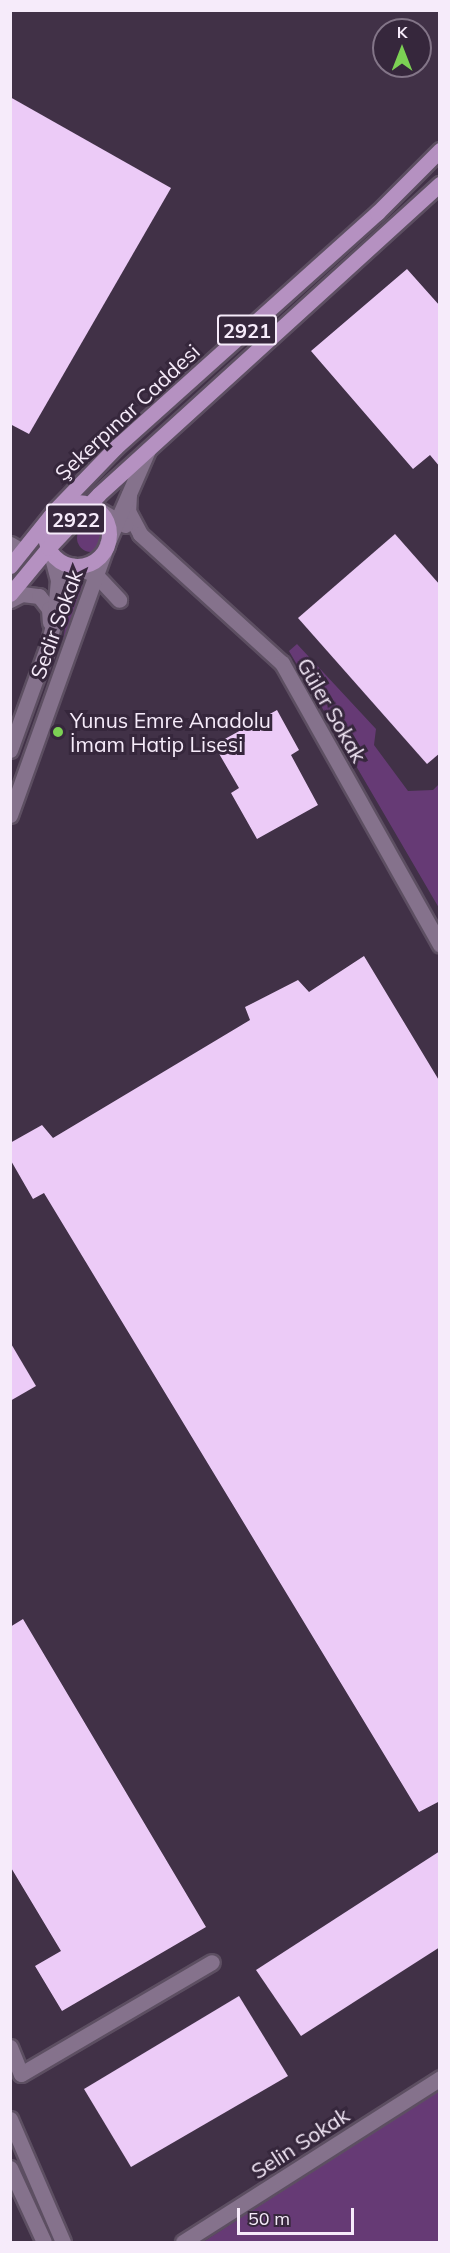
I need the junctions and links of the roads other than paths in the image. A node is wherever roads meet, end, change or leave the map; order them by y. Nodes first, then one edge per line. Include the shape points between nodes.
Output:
1 (440, 150) edge
2 (440, 184) edge
3 (148, 450) junction
4 (129, 494) junction
5 (92, 506) junction
6 (54, 511) junction
7 (117, 521) junction
8 (140, 534) junction
9 (107, 544) junction
10 (16, 547) edge
11 (57, 558) junction
12 (10, 566) edge
13 (96, 575) junction
14 (10, 594) edge
15 (10, 600) edge
16 (119, 600) dead end
17 (48, 645) junction
18 (10, 750) edge
19 (10, 815) edge
20 (440, 945) edge
21 (212, 1962) dead end
22 (10, 2047) edge
23 (440, 2078) edge
24 (10, 2119) edge
25 (10, 2168) edge
26 (16, 2194) edge
27 (44, 2242) edge
28 (63, 2242) edge
29 (183, 2242) edge

1 - 6 main road, Şekerpınar Caddesi / 2921 via 376,213 116,447
2 - 3 main road, 2922
3 - 4 street, Sedir Sokak
3 - 5 main road, 2922
4 - 7 street, Sedir Sokak
4 - 8 street via 128,512
5 - 6 main road via 69,503
5 - 7 street
5 - 9 main road via 107,523
5 - 11 main road, 2922
6 - 10 main road, Şekerpınar Caddesi / 2921
6 - 11 main road via 45,528
7 - 8 street
7 - 9 street, Sedir Sokak
8 - 9 street via 116,535
8 - 20 street, Güler Sokak via 282,663
9 - 11 main road via 97,559 80,566
9 - 13 street, Sedir Sokak
10 - 12 main road, Şekerpınar Caddesi / 2921
11 - 13 street
11 - 14 main road, 2922 via 31,568
11 - 17 street via 58,580
13 - 16 street
13 - 19 street, Sedir Sokak
15 - 17 street via 32,594 45,601 50,618
17 - 18 street
21 - 22 street via 21,2074
23 - 29 street, Selin Sokak
24 - 28 street
25 - 26 street
26 - 27 street

